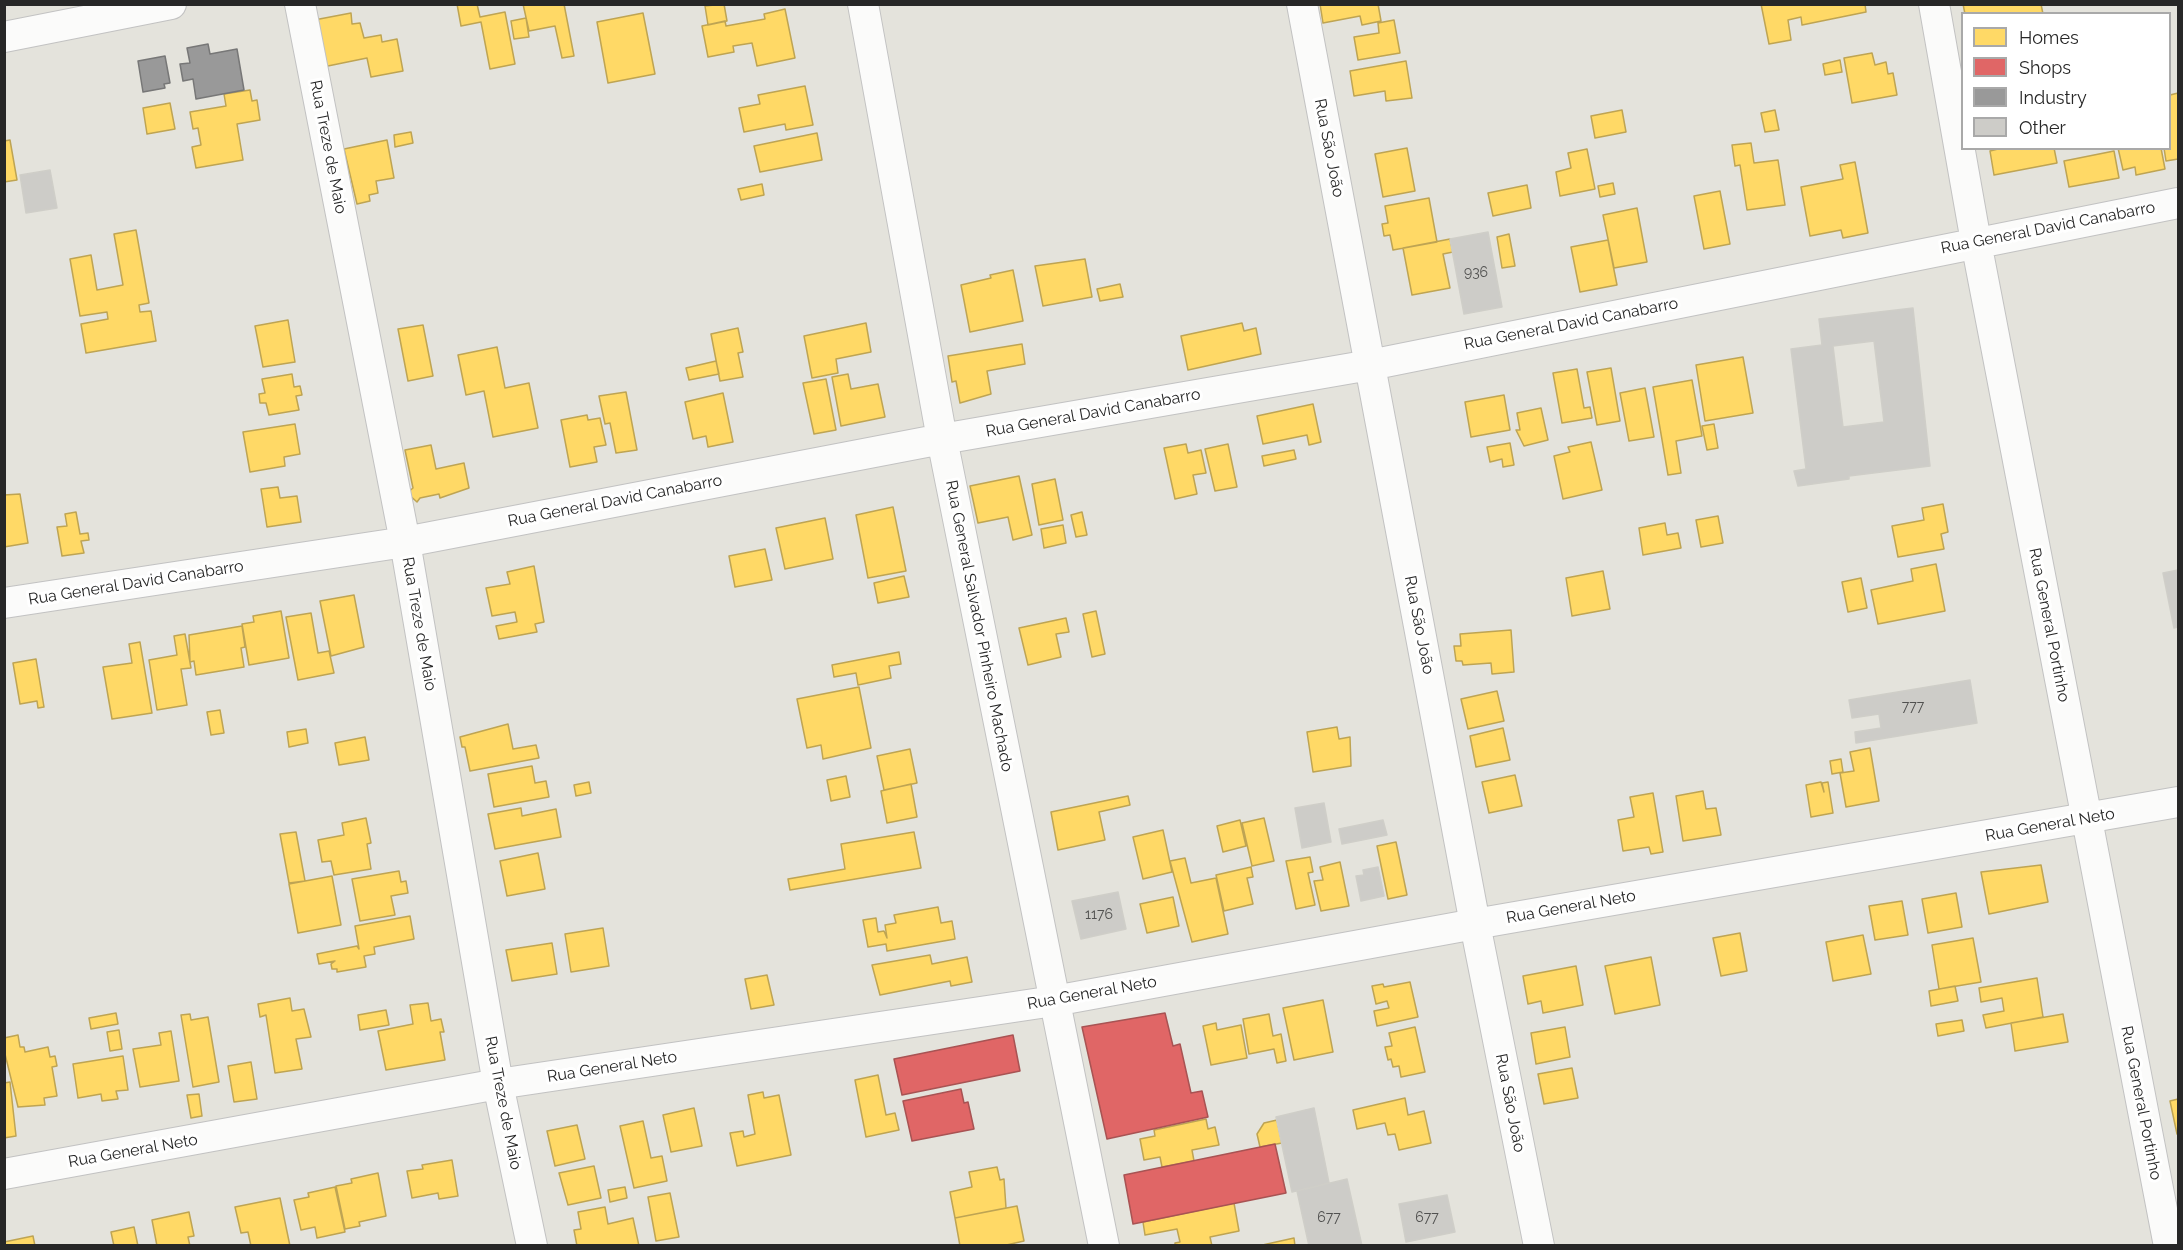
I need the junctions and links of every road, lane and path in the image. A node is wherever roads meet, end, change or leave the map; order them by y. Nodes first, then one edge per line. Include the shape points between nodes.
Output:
1 (171, 4) edge
2 (300, 4) edge
3 (862, 4) edge
4 (1302, 4) edge
5 (1934, 4) edge
6 (4, 37) edge
7 (2178, 203) edge
8 (1976, 242) junction
9 (1370, 364) junction
10 (942, 439) junction
11 (405, 542) junction
12 (4, 603) edge
13 (2178, 801) edge
14 (2087, 819) junction
15 (1475, 924) junction
16 (1054, 1000) junction
17 (498, 1084) junction
18 (4, 1174) edge
19 (532, 1245) edge
20 (1104, 1245) edge
21 (1539, 1245) edge
22 (2169, 1245) edge

1 - 6 street
2 - 11 street, Rua Treze de Maio
3 - 10 street, Rua General Salvador Pinheiro Machado
4 - 9 street, Rua São João
5 - 8 street, Rua General Portinho
7 - 8 street, Rua General David Canabarro
8 - 9 street, Rua General David Canabarro
8 - 14 street, Rua General Portinho
9 - 10 street, Rua General David Canabarro
9 - 15 street, Rua São João
10 - 11 street, Rua General David Canabarro
10 - 16 street, Rua General Salvador Pinheiro Machado
11 - 12 street, Rua General David Canabarro
11 - 17 street, Rua Treze de Maio
13 - 14 street, Rua General Neto
14 - 15 street, Rua General Neto
14 - 22 street, Rua General Portinho
15 - 16 street, Rua General Neto
15 - 21 street, Rua São João
16 - 17 street, Rua General Neto
16 - 20 street, Rua General Salvador Pinheiro Machado
17 - 18 street, Rua General Neto
17 - 19 street, Rua Treze de Maio

